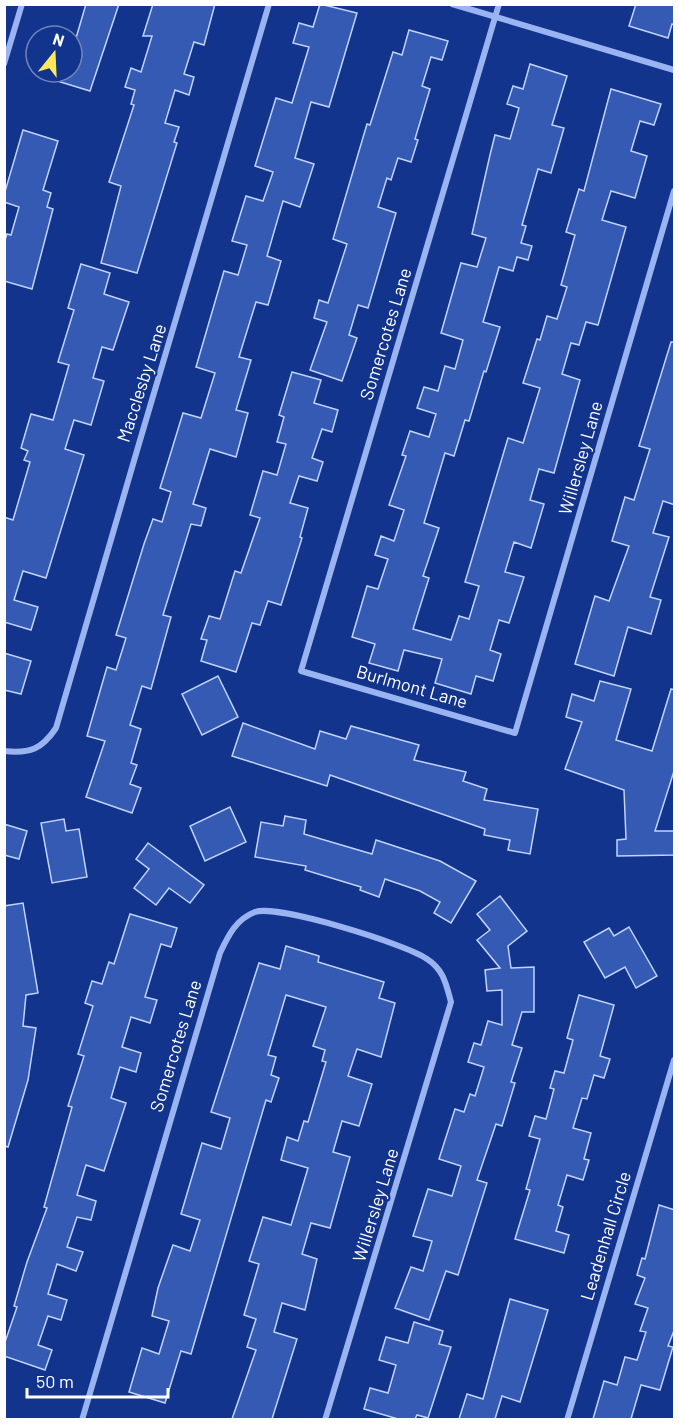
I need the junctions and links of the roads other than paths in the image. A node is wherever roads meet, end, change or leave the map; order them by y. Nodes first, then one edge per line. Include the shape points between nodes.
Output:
1 (22, 4) edge
2 (269, 4) edge
3 (452, 4) edge
4 (499, 4) edge
5 (495, 18) junction
6 (4, 64) edge
7 (675, 70) edge
8 (675, 191) edge
9 (301, 671) joint
10 (516, 733) joint
11 (4, 751) edge
12 (450, 999) joint
13 (675, 1060) edge
14 (82, 1419) edge
15 (325, 1419) edge
16 (567, 1419) edge

1 - 6 street
2 - 11 street, Macclesby Lane via 56,728 45,744 22,753
3 - 5 street
4 - 5 street, Somercotes Lane
5 - 7 street
5 - 9 street, Somercotes Lane
8 - 10 street, Willersley Lane
9 - 10 street, Burlmont Lane
12 - 14 street, Somercotes Lane via 444,975 428,959 404,947 284,911 255,912 232,927 220,953
12 - 15 street, Willersley Lane via 444,1030
13 - 16 street, Leadenhall Circle

